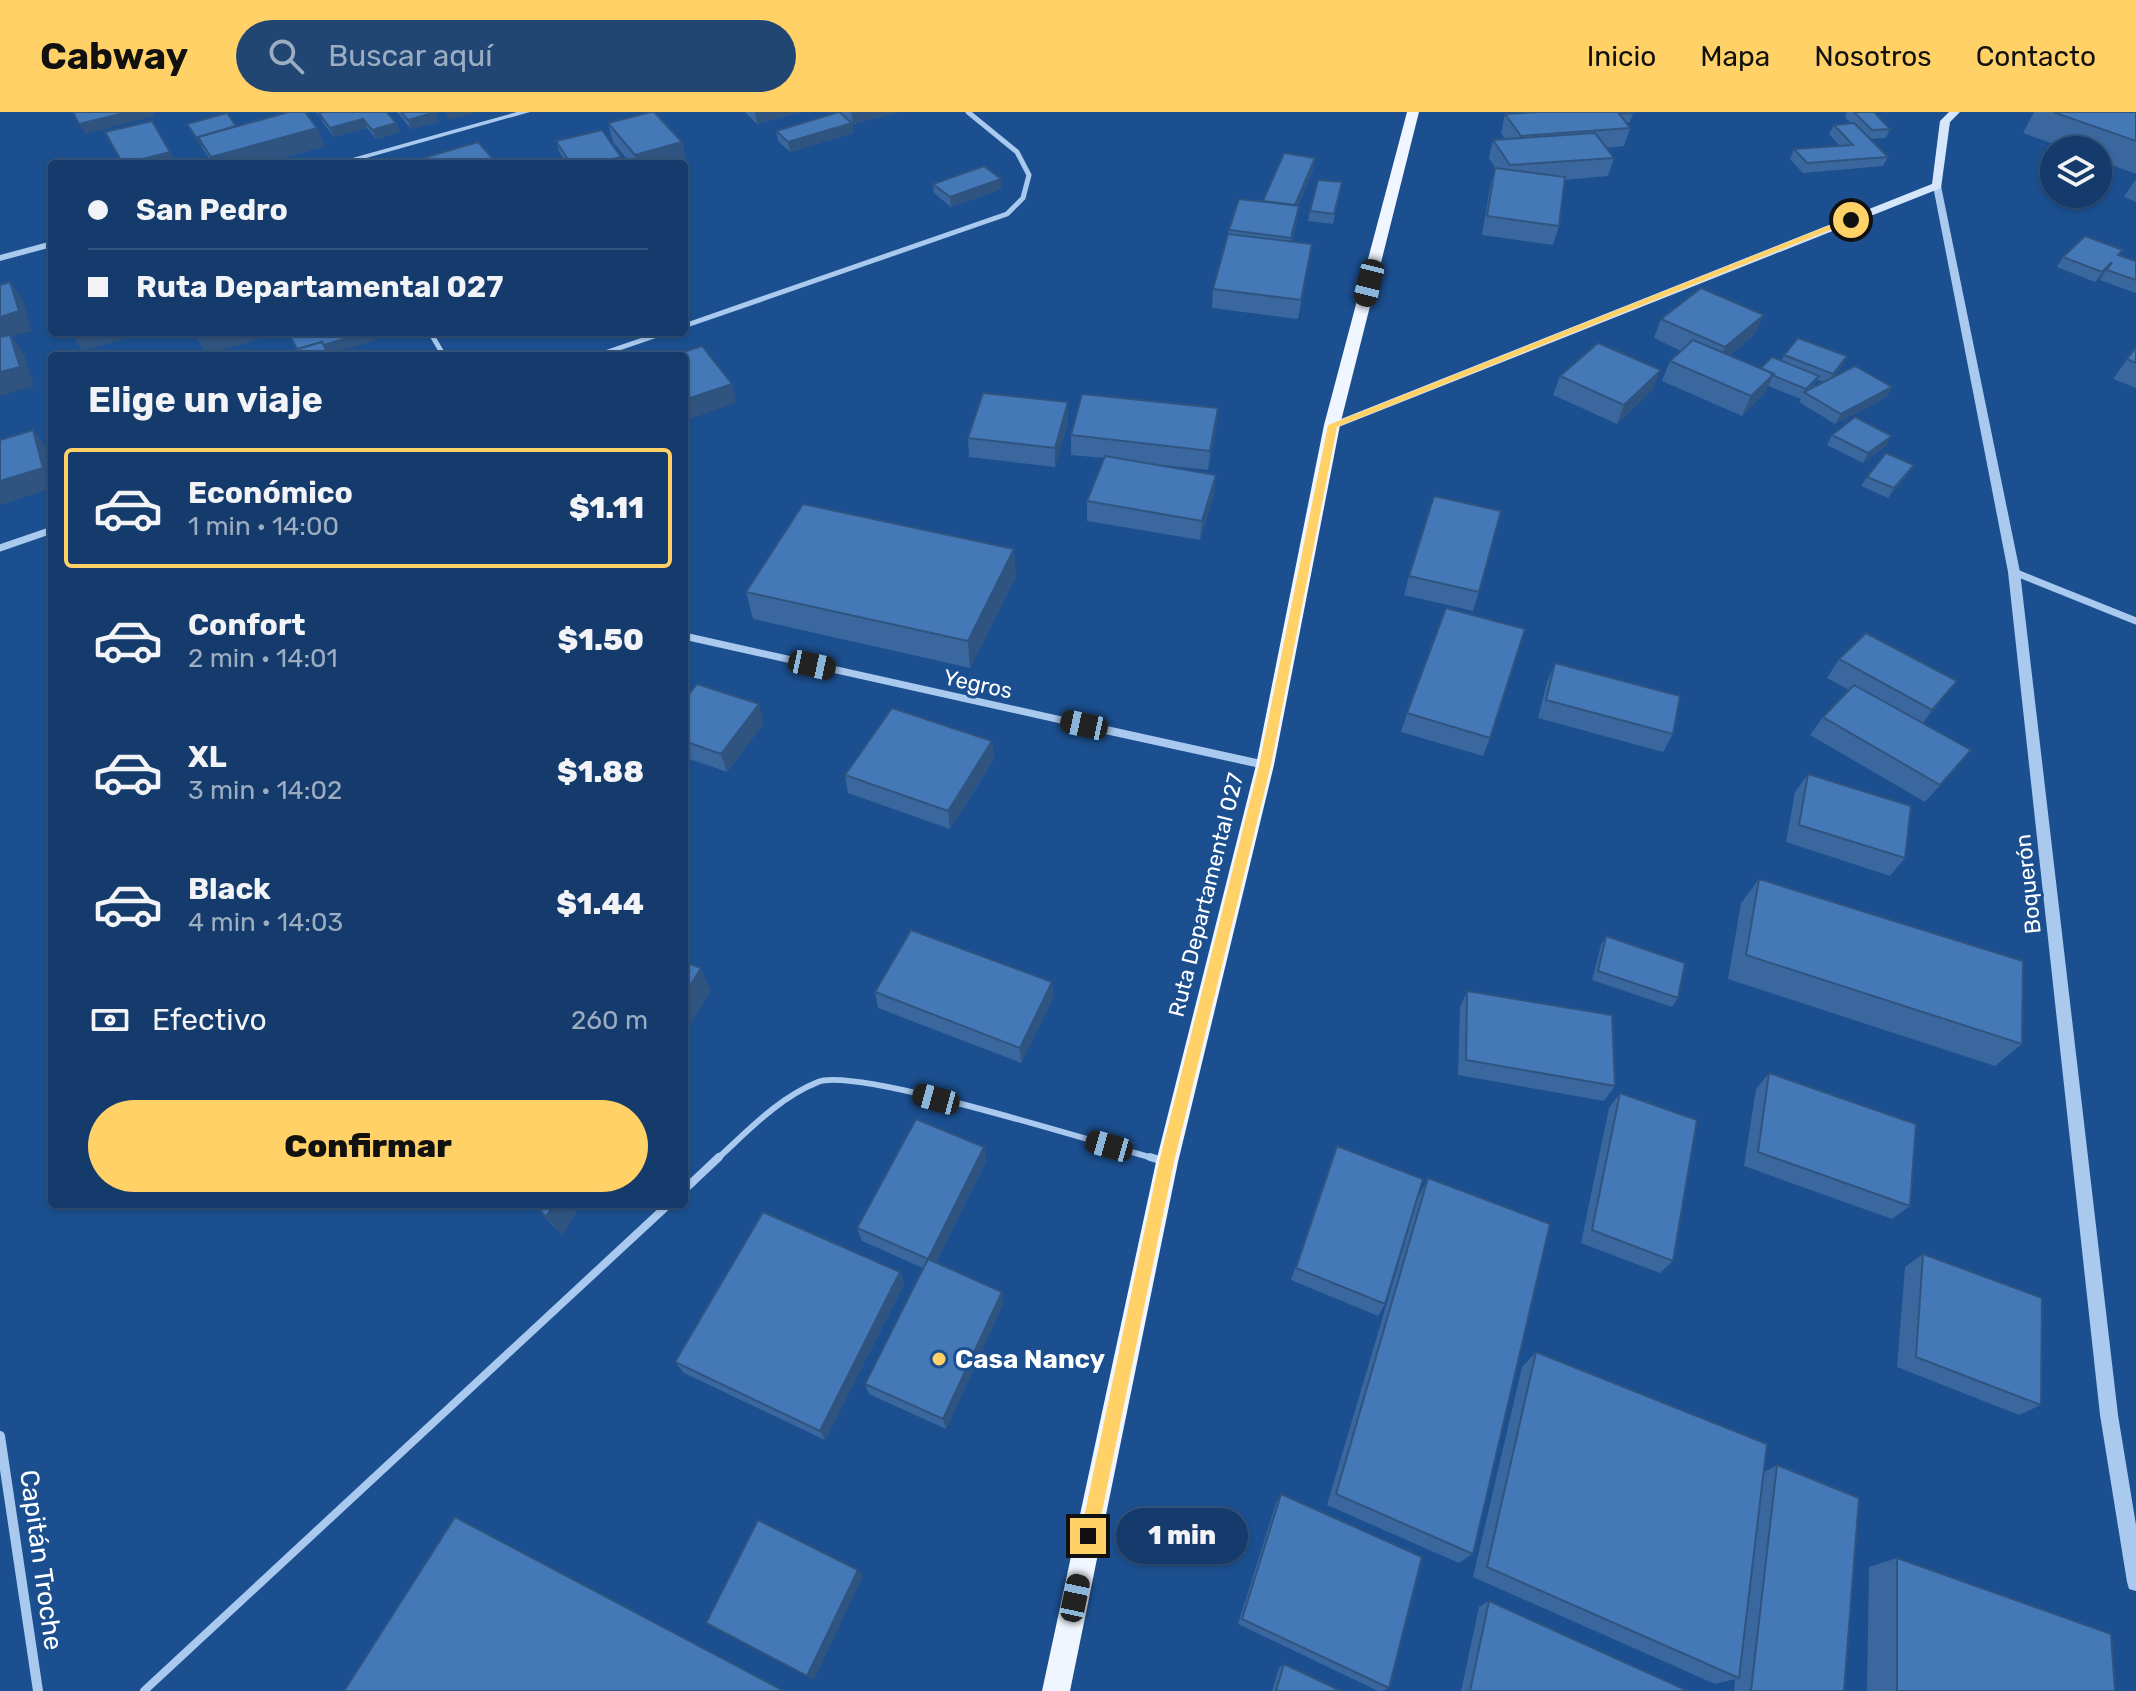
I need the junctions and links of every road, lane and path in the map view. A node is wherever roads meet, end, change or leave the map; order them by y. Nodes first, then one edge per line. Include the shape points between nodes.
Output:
1 (526, 112) edge
2 (968, 112) edge
3 (1413, 112) edge
4 (1955, 112) edge
5 (1944, 116) edge
6 (350, 160) edge
7 (1937, 186) junction
8 (48, 245) edge
9 (0, 258) edge
10 (688, 325) edge
11 (654, 336) edge
12 (608, 352) edge
13 (1332, 425) junction
14 (48, 531) edge
15 (0, 548) edge
16 (2014, 572) junction
17 (2136, 621) edge
18 (688, 637) edge
19 (1265, 765) junction
20 (1167, 1162) junction
21 (688, 1186) edge
22 (665, 1208) edge
23 (0, 1436) edge
24 (2133, 1552) edge
25 (2136, 1582) edge
26 (38, 1691) edge
27 (144, 1691) edge
28 (1056, 1691) edge

1 - 6 street
2 - 10 street via 1017,152 1029,175 1023,198 1007,214
3 - 13 main road, Ruta Departamental 027
4 - 5 main road
5 - 7 main road
7 - 13 main road
7 - 16 street, Boquerón
8 - 9 street
11 - 12 street
13 - 19 main road, Ruta Departamental 027
14 - 15 street
16 - 17 street
16 - 24 street, Boquerón via 2109,1415
18 - 19 street, Yegros
19 - 20 main road, Ruta Departamental 027
20 - 21 lane via 878,1083 821,1080 771,1109
20 - 28 main road, Ruta Departamental 027
22 - 27 lane
23 - 26 street, Capitán Troche
24 - 25 street, Boquerón

